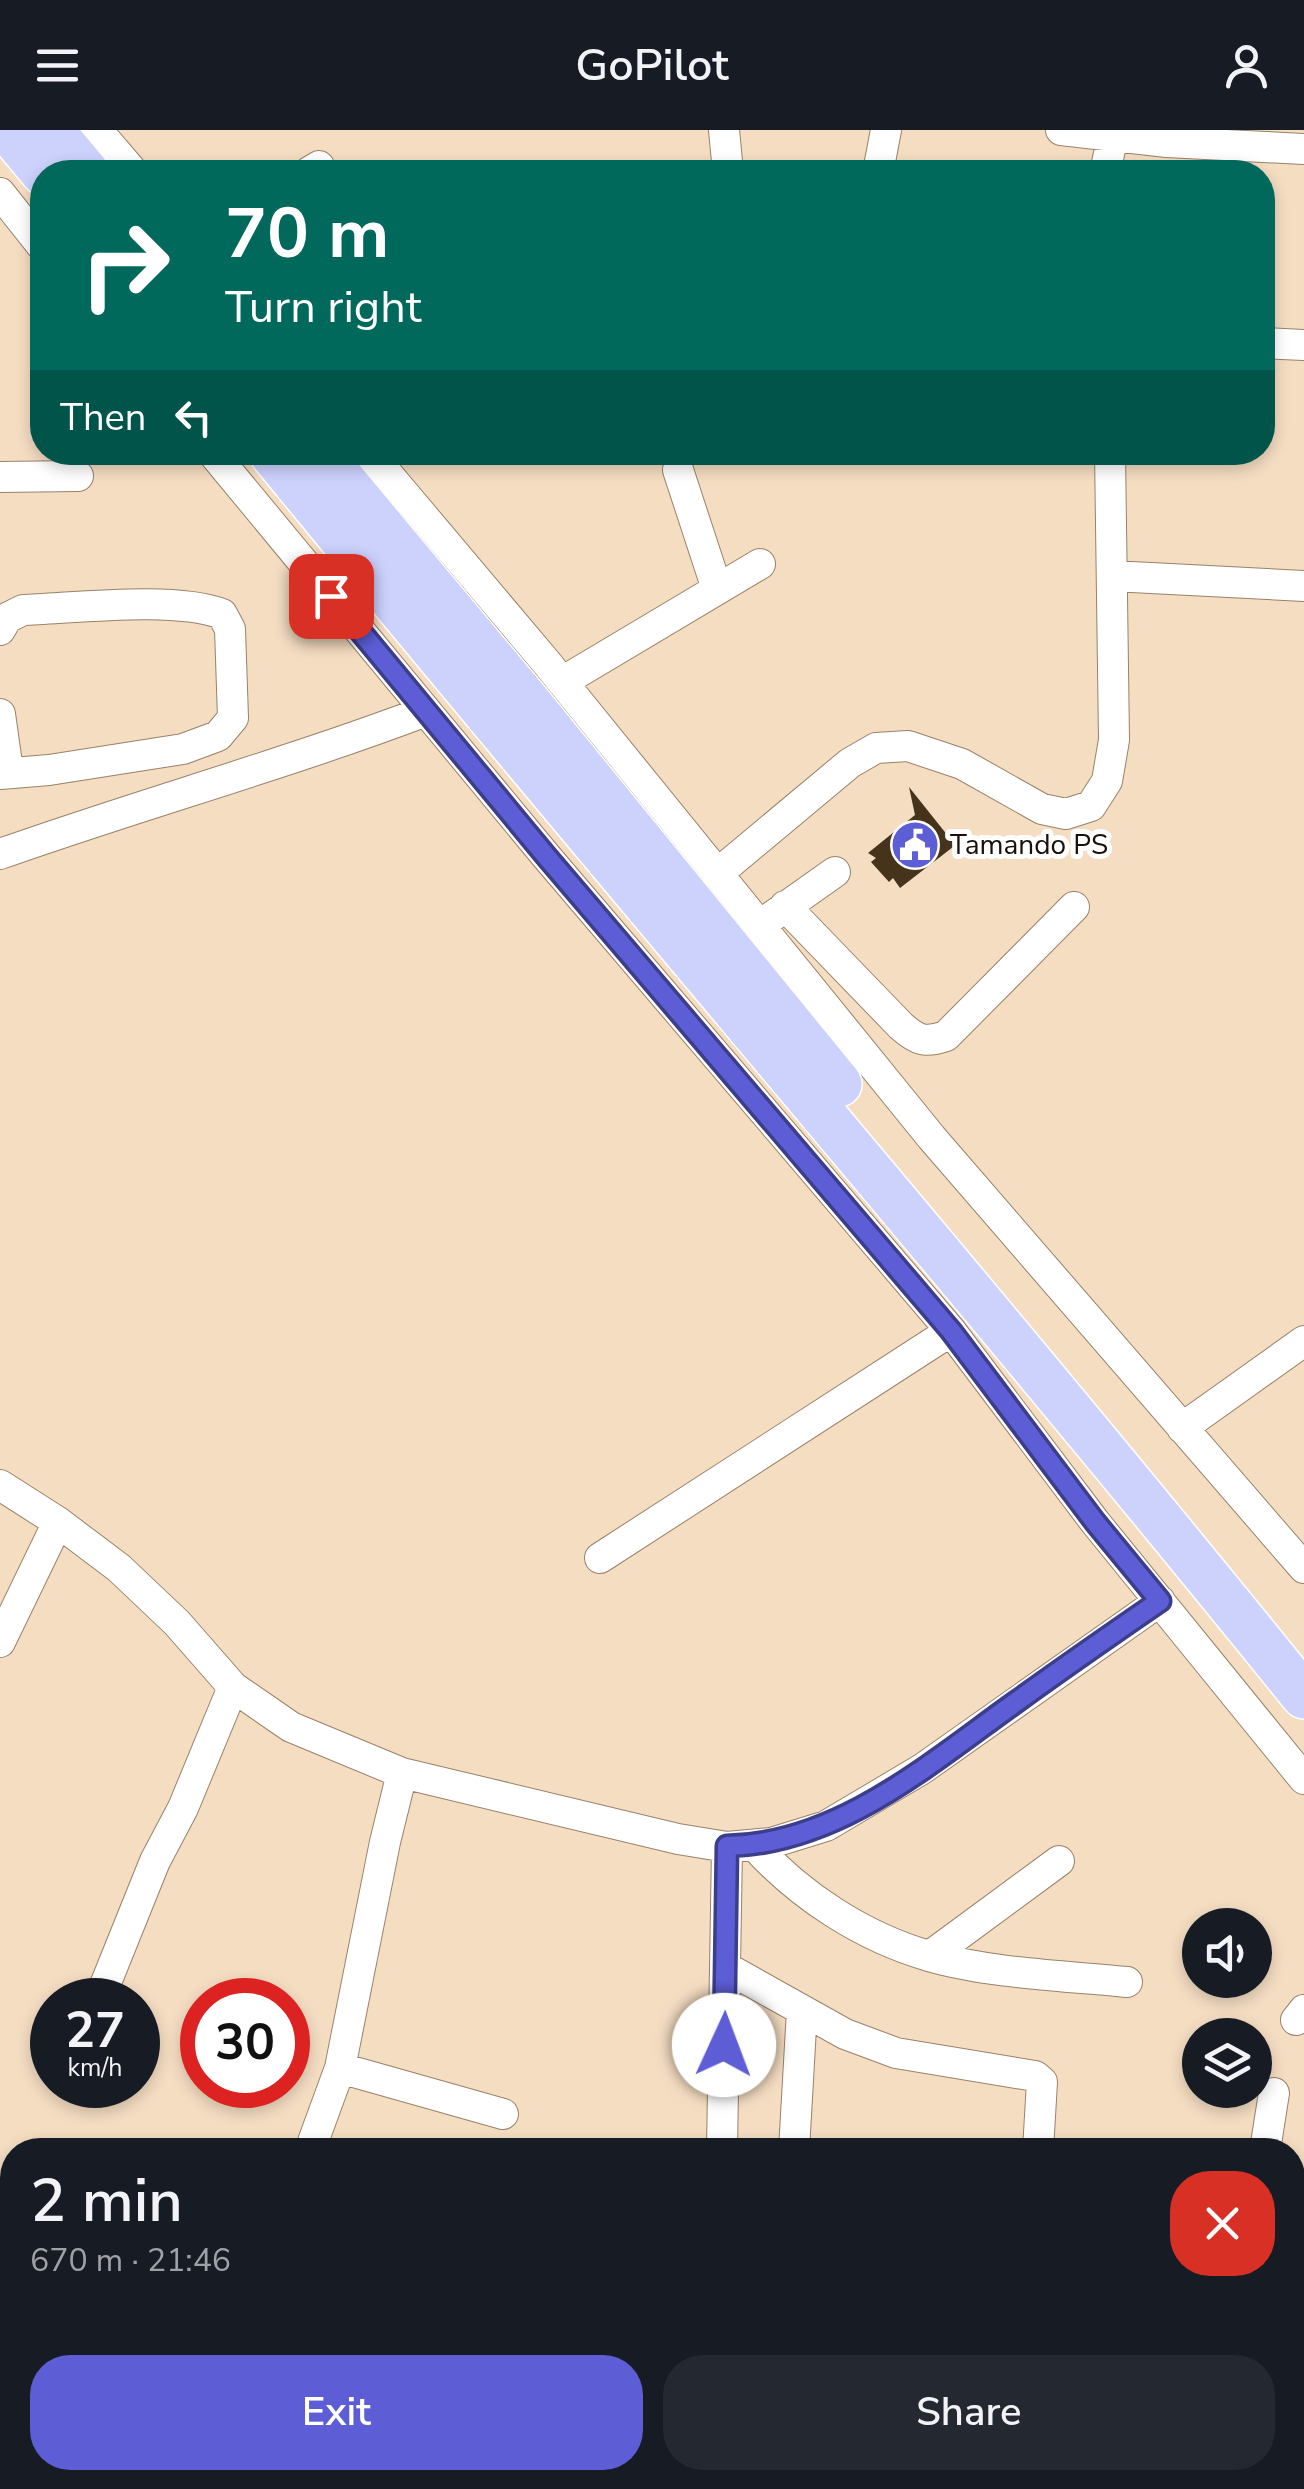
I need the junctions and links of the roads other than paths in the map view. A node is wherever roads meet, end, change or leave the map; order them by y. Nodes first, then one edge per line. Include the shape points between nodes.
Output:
1 (8, 130) edge
2 (52, 130) edge
3 (97, 130) edge
4 (724, 130) edge
5 (886, 130) edge
6 (1061, 130) edge
7 (1113, 136) junction
8 (1168, 136) edge
9 (1304, 150) edge
10 (33, 160) edge
11 (76, 160) edge
12 (123, 160) edge
13 (727, 160) edge
14 (880, 160) edge
15 (1108, 160) edge
16 (0, 193) edge
17 (30, 231) edge
18 (1275, 344) edge
19 (1304, 345) edge
20 (223, 465) edge
21 (282, 465) edge
22 (330, 465) edge
23 (380, 465) edge
24 (1110, 465) edge
25 (678, 470) dead end
26 (78, 476) dead end
27 (0, 477) edge
28 (760, 564) dead end
29 (1112, 576) junction
30 (1304, 586) edge
31 (717, 589) junction
32 (0, 630) edge
33 (562, 682) junction
34 (426, 711) junction
35 (0, 714) edge
36 (4, 772) edge
37 (0, 854) edge
38 (835, 872) dead end
39 (717, 874) junction
40 (785, 906) junction
41 (1074, 907) dead end
42 (760, 926) junction
43 (951, 1331) junction
44 (1304, 1341) edge
45 (1182, 1428) junction
46 (0, 1485) edge
47 (58, 1522) junction
48 (600, 1558) dead end
49 (1304, 1568) edge
50 (1160, 1601) junction
51 (0, 1642) edge
52 (1304, 1650) edge
53 (233, 1687) junction
54 (1304, 1696) edge
55 (402, 1773) junction
56 (1304, 1779) edge
57 (741, 1846) junction
58 (1059, 1861) dead end
59 (930, 1956) junction
60 (727, 1968) junction
61 (107, 1978) edge
62 (1127, 1982) dead end
63 (802, 2010) junction
64 (340, 2068) junction
65 (1274, 2092) dead end
66 (503, 2114) dead end
67 (314, 2138) edge
68 (722, 2138) edge
69 (795, 2138) edge
70 (1039, 2138) edge
71 (1267, 2138) edge

1 - 10 highway
2 - 11 highway
3 - 12 street
4 - 13 street
5 - 14 street
6 - 7 street
7 - 8 street
7 - 15 street
8 - 9 street
16 - 17 street
18 - 19 street
20 - 34 street
21 - 54 highway
22 - 52 highway
23 - 33 street
24 - 29 street
25 - 31 street
26 - 27 street
28 - 31 street
29 - 30 street
29 - 39 street via 1114,740 1107,781 1091,806 1066,814 1042,809 962,764 908,746 876,748
31 - 33 street
32 - 36 street via 23,610 174,605 222,614 230,629 233,718 218,736 183,749
33 - 39 street
34 - 37 street
34 - 43 street
35 - 36 street
38 - 40 street
39 - 42 street
40 - 41 street via 901,1026 928,1042 946,1036
40 - 42 street
42 - 45 street
43 - 48 street
43 - 50 street
44 - 45 street
45 - 49 street
46 - 47 street
47 - 51 street
47 - 53 street via 119,1568
50 - 56 street
50 - 57 street via 922,1770 826,1826
53 - 55 street via 291,1727
53 - 61 street
55 - 57 street via 678,1839
55 - 64 street
57 - 59 street via 839,1915
57 - 60 street
58 - 59 street
59 - 62 street
60 - 63 street
60 - 68 street
63 - 69 street
63 - 70 street via 896,2052 1034,2076 1043,2094
64 - 66 street
64 - 67 street
65 - 71 street

